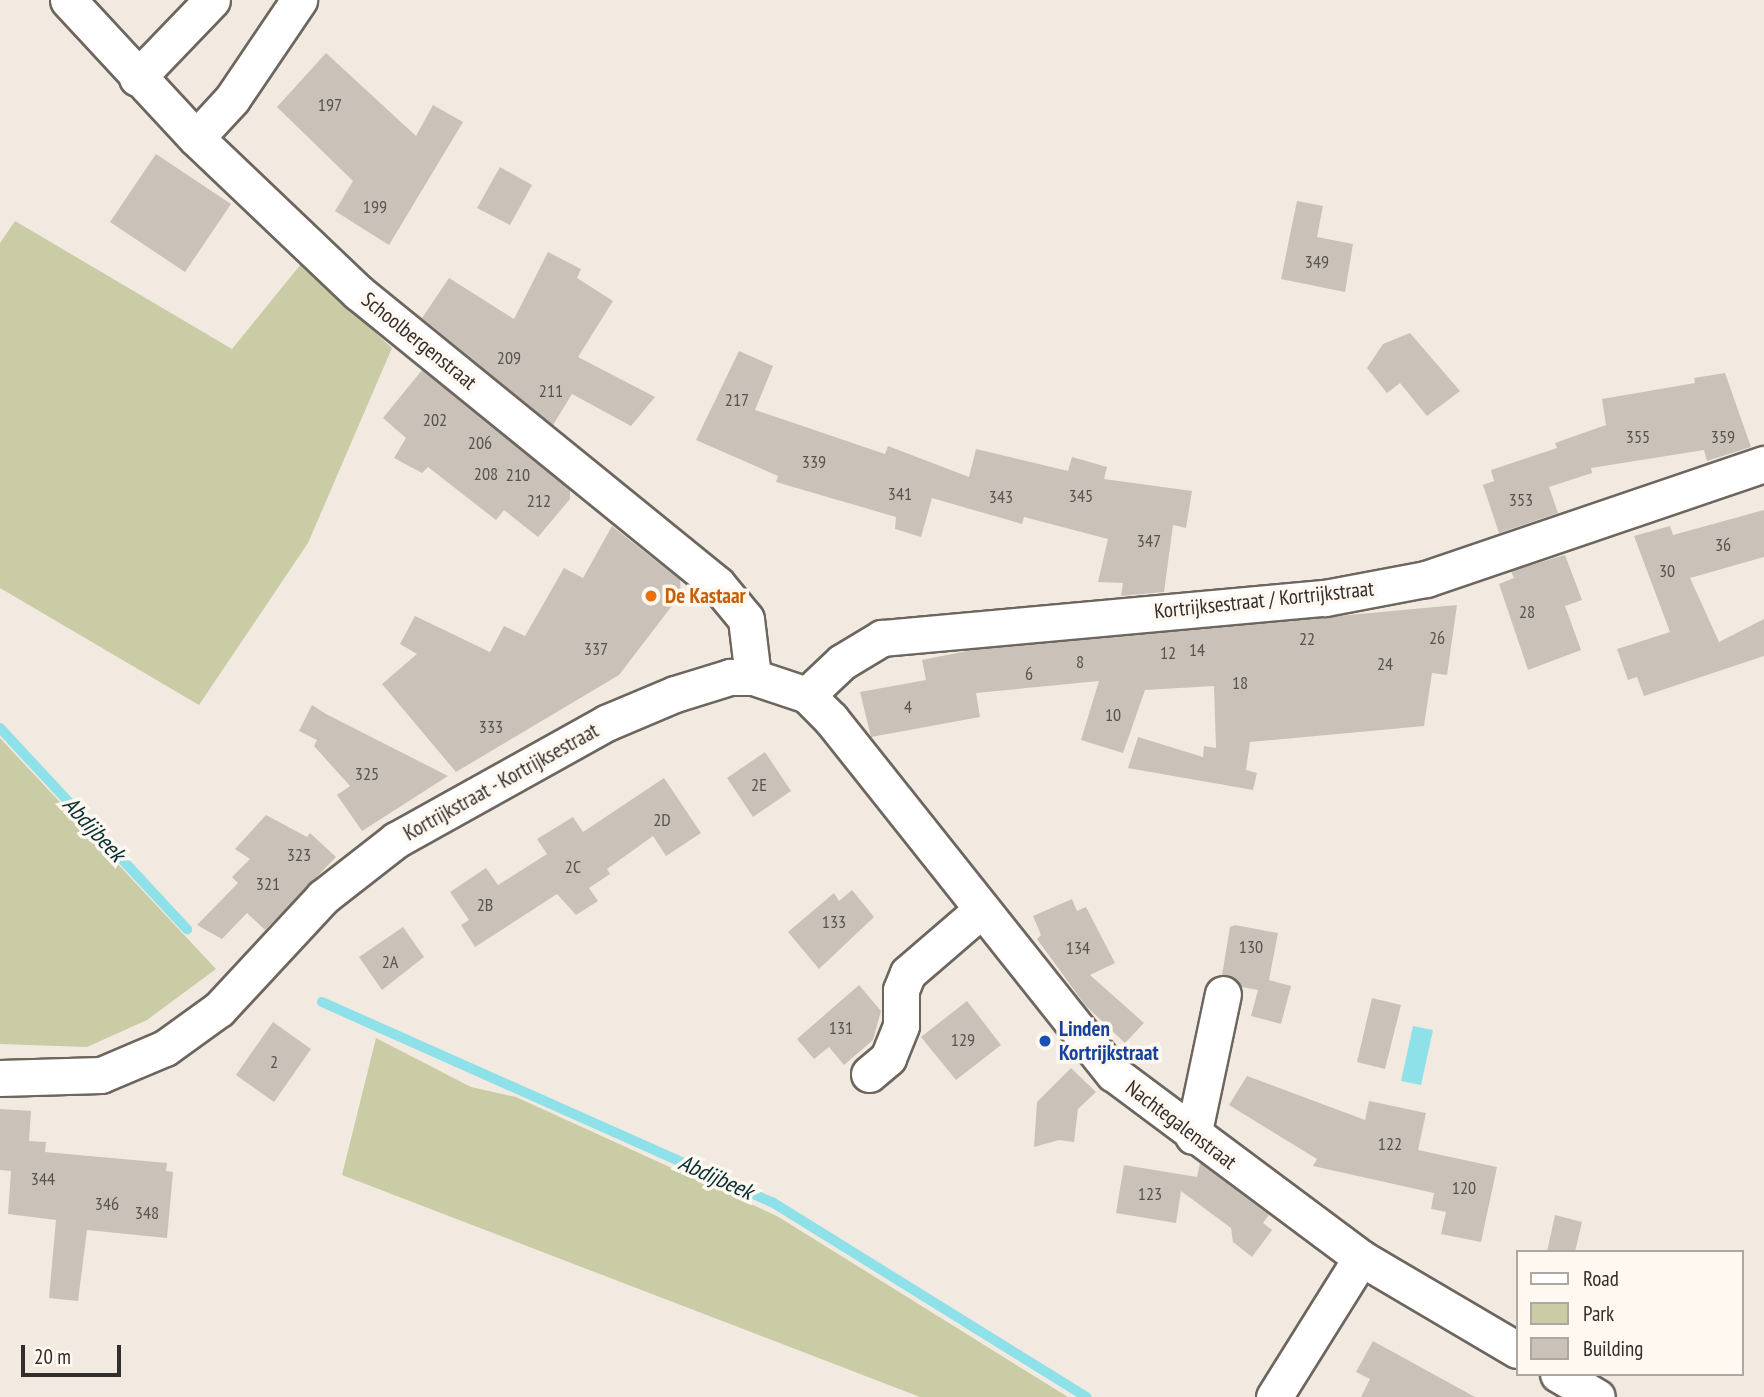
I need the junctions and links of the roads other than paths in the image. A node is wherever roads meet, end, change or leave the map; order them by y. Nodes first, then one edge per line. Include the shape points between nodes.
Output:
1 (212, 0) edge
2 (299, 0) edge
3 (84, 5) edge
4 (137, 78) junction
5 (197, 138) junction
6 (1764, 464) edge
7 (753, 677) junction
8 (807, 695) junction
9 (980, 911) junction
10 (1223, 994) dead end
11 (869, 1074) dead end
12 (0, 1078) edge
13 (1193, 1136) junction
14 (1361, 1258) junction
15 (1516, 1349) edge
16 (1561, 1376) edge
17 (1274, 1397) edge
18 (1597, 1397) edge

1 - 4 street
2 - 5 street via 232,99
3 - 4 street, Schoolbergenstraat
4 - 5 street, Schoolbergenstraat
5 - 7 street, Schoolbergenstraat via 359,293 717,584 746,619
6 - 8 street, Kortrijksestraat / Kortrijkstraat via 1426,579 1325,598 882,638 842,662
7 - 8 street, Kortrijkstraat - Kortrijksestraat
7 - 12 street, Kortrijkstraat - Kortrijksestraat via 730,677 675,694 606,723 396,840 323,897 219,1009 166,1048 101,1075
8 - 9 street, Nachtegalenstraat via 831,719
9 - 11 street via 908,974 901,990 901,1025 888,1058
9 - 13 street, Nachtegalenstraat via 1113,1073
10 - 13 street
13 - 14 street, Nachtegalenstraat
14 - 15 street, Nachtegalenstraat
14 - 17 street
16 - 18 street

